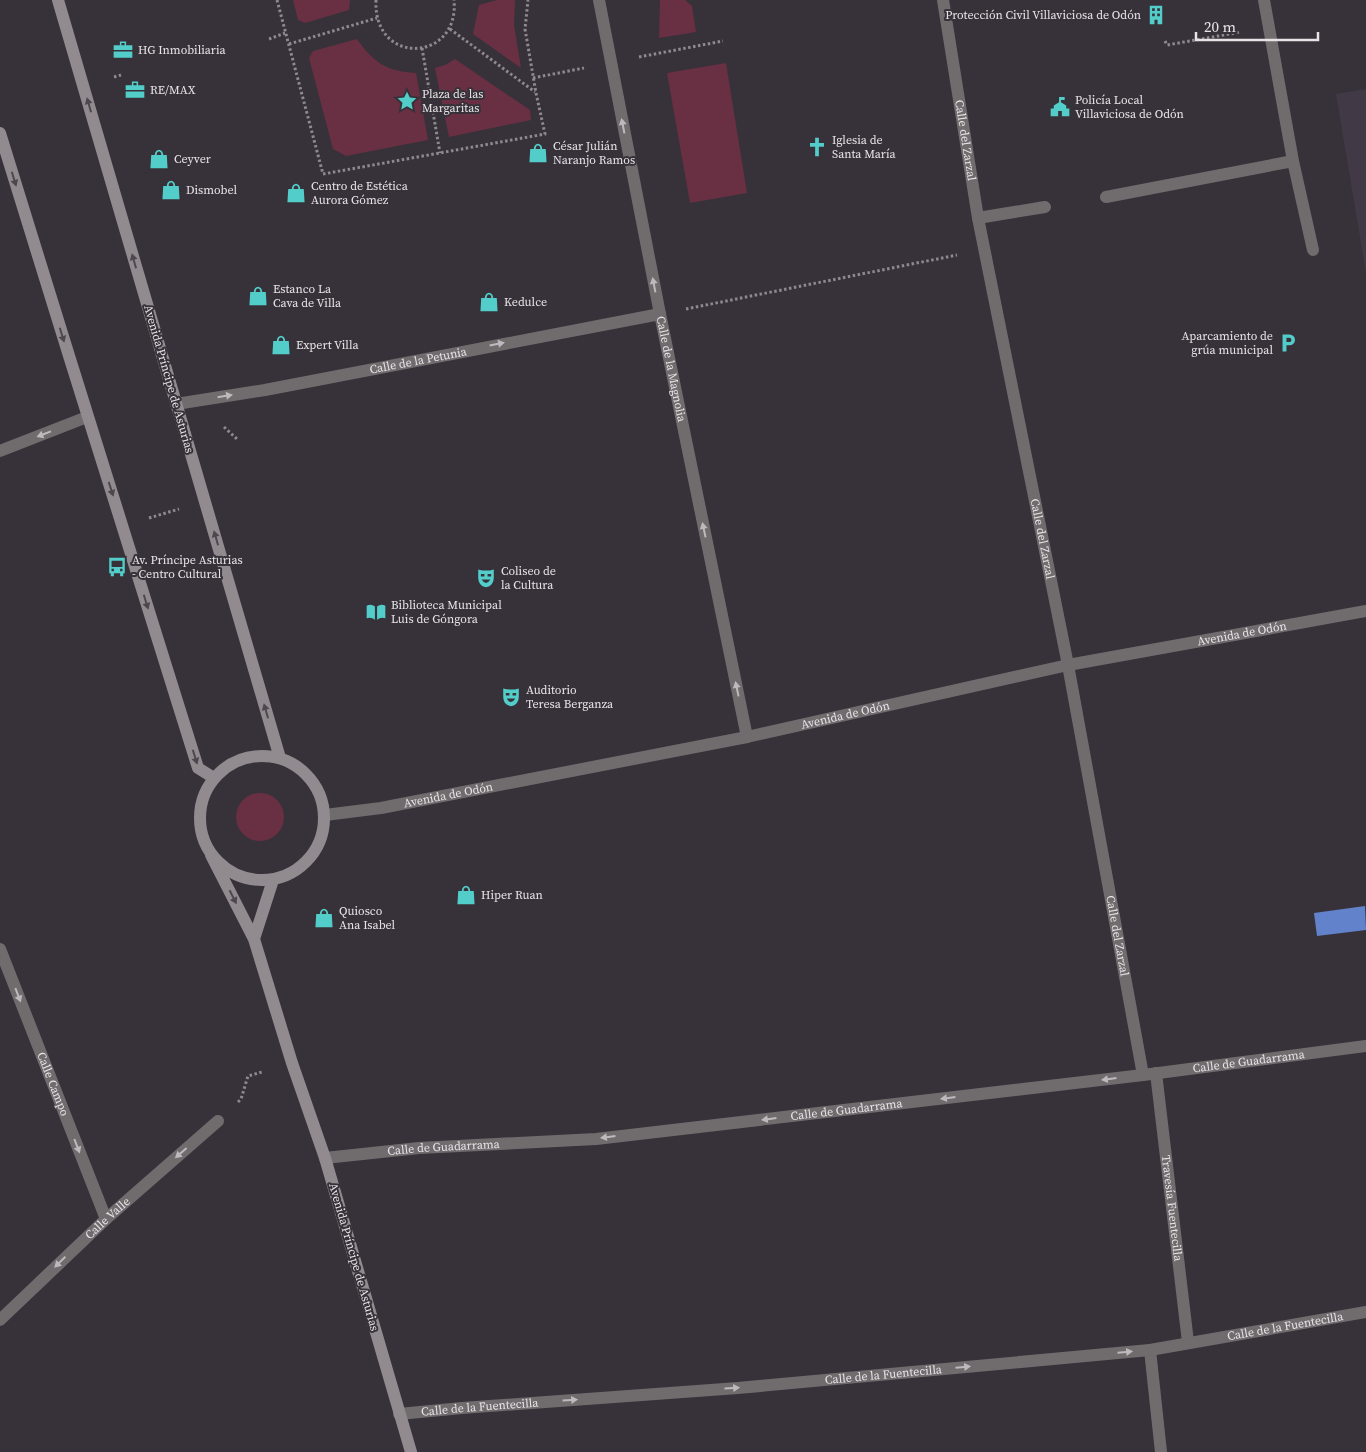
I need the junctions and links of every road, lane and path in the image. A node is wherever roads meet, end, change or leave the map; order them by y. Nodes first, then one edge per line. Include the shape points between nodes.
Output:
1 (58, 0) edge
2 (277, 0) edge
3 (376, 0) edge
4 (454, 0) edge
5 (528, 0) edge
6 (599, 0) edge
7 (943, 0) edge
8 (1264, 0) edge
9 (376, 18) junction
10 (450, 29) junction
11 (1244, 32) dead end
12 (285, 33) junction
13 (269, 38) dead end
14 (723, 41) dead end
15 (1165, 42) dead end
16 (289, 44) junction
17 (422, 48) junction
18 (668, 52) dead end
19 (120, 75) dead end
20 (114, 77) dead end
21 (536, 93) junction
22 (0, 133) edge
23 (440, 152) junction
24 (1293, 161) junction
25 (1106, 197) dead end
26 (1045, 207) dead end
27 (978, 218) junction
28 (985, 250) junction
29 (1313, 250) dead end
30 (660, 314) junction
31 (176, 404) junction
32 (87, 417) junction
33 (224, 427) dead end
34 (237, 439) dead end
35 (0, 451) edge
36 (180, 509) dead end
37 (143, 519) dead end
38 (1366, 611) edge
39 (1068, 665) junction
40 (747, 737) junction
41 (280, 758) junction
42 (214, 778) junction
43 (325, 815) junction
44 (211, 855) junction
45 (273, 880) junction
46 (254, 939) junction
47 (0, 949) edge
48 (1366, 1046) edge
49 (262, 1072) dead end
50 (1150, 1074) junction
51 (241, 1099) dead end
52 (218, 1121) dead end
53 (325, 1158) junction
54 (106, 1219) junction
55 (1366, 1312) edge
56 (0, 1320) edge
57 (1188, 1342) junction
58 (1150, 1350) junction
59 (399, 1414) junction
60 (412, 1452) edge
61 (1161, 1452) edge

31 -> 1 street, Avenida Príncipe de Asturias
2 - 12 path
3 - 9 path
4 - 10 path via 455,12
5 - 21 path via 525,30
30 -> 6 street, Calle de la Magnolia
7 - 27 street, Calle del Zarzal
8 - 24 street
9 - 16 path
9 - 17 path via 384,34 397,44
10 - 17 path via 440,40
10 - 21 path
11 - 15 path via 1167,45
12 - 13 path
12 - 16 path
14 - 18 path
16 - 23 path via 323,174
17 - 23 path
19 - 20 path
21 - 23 path via 545,134
22 -> 32 street
24 - 25 street
24 - 29 street
26 - 27 street
27 - 28 street, Calle del Zarzal
28 - 30 path
28 - 39 street, Calle del Zarzal
31 -> 30 street, Calle de la Petunia via 265,390
40 -> 30 street, Calle de la Magnolia
41 -> 31 street, Avenida Príncipe de Asturias
32 -> 35 street
32 -> 42 street via 198,768
33 - 34 path
36 - 37 path
38 - 39 street, Avenida de Odón
39 - 40 street, Avenida de Odón
39 - 50 street, Calle del Zarzal
40 - 43 street, Avenida de Odón via 381,808
41 - 42 street via 261,755 243,758
41 - 43 street via 297,766 311,779 321,796
42 - 44 street via 203,796 199,816 202,836
43 - 45 street via 317,850 291,874
44 - 45 street via 239,876
44 -> 46 street, Avenida Príncipe de Asturias
45 - 46 street
46 - 53 street, Avenida Príncipe de Asturias
47 -> 54 street, Calle Campo
48 - 50 street, Calle de Guadarrama
49 - 51 path via 248,1076
50 -> 53 street, Calle de Guadarrama via 596,1139 410,1149
50 - 57 street, Travesía Fuentecilla via 1172,1208
52 -> 54 street, Calle Valle
53 - 59 street, Avenida Príncipe de Asturias
54 -> 56 street, Calle Valle
55 - 57 street, Calle de la Fuentecilla
57 - 58 street, Calle de la Fuentecilla
59 -> 58 street, Calle de la Fuentecilla via 738,1388
58 - 61 street
59 - 60 street, Avenida Príncipe de Asturias

